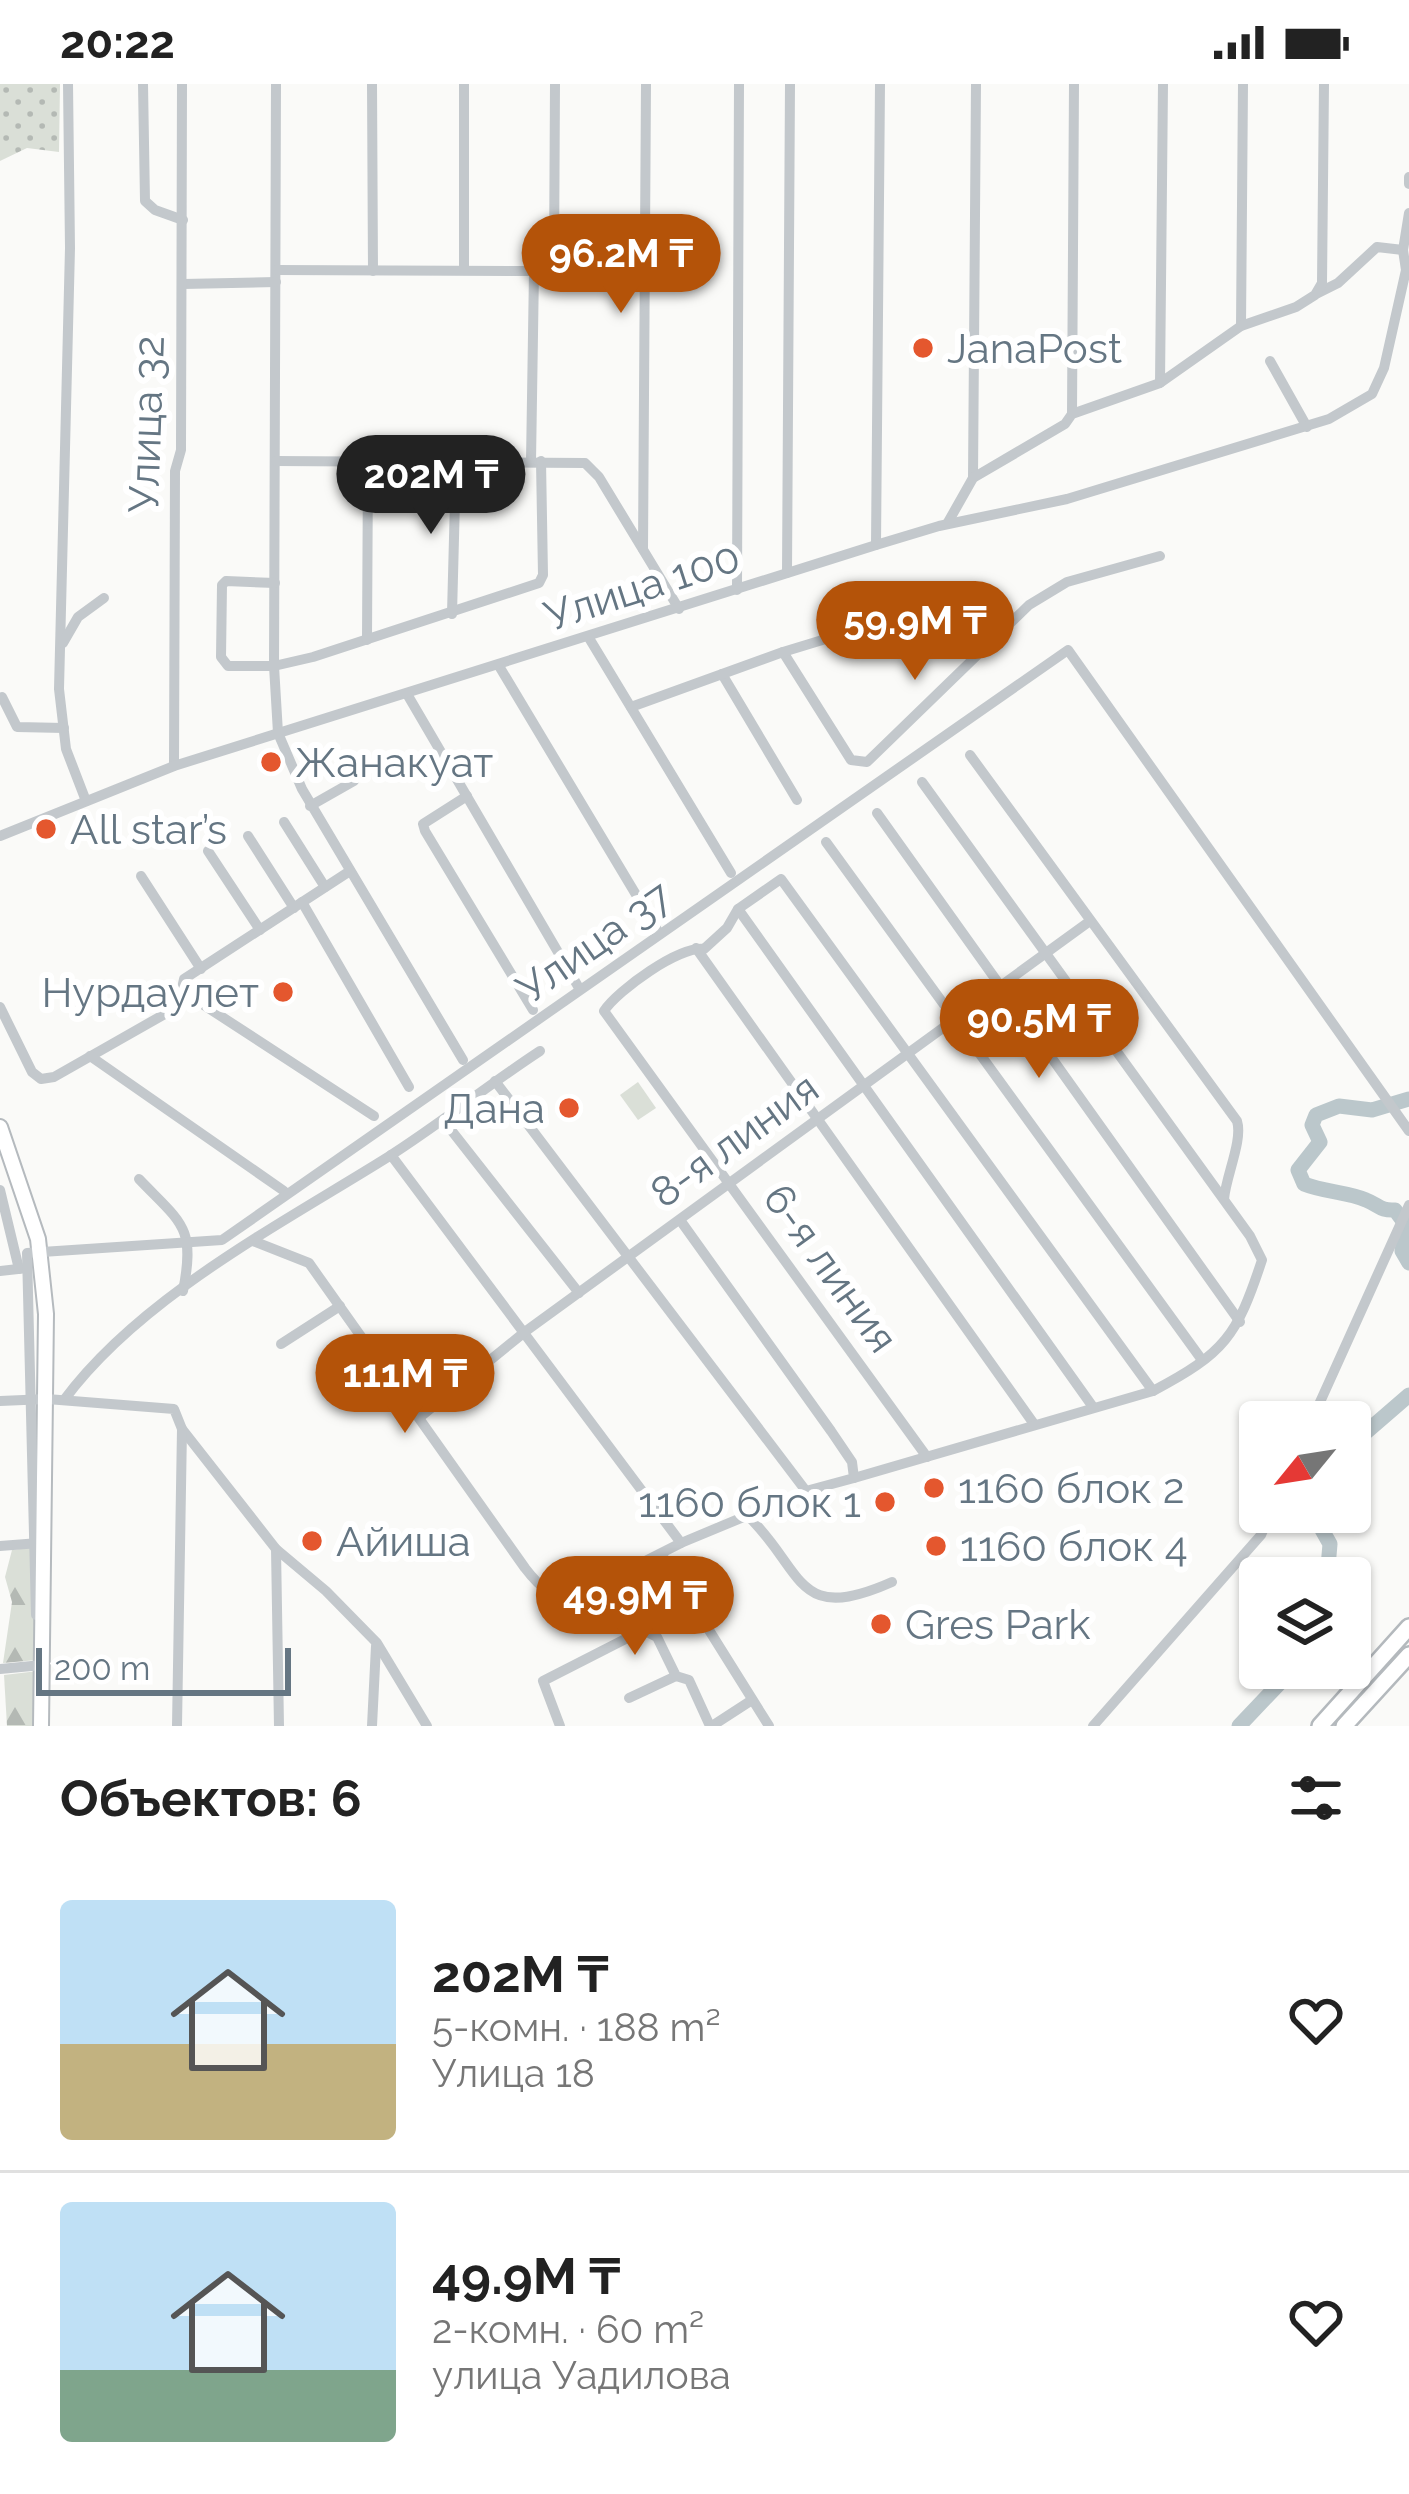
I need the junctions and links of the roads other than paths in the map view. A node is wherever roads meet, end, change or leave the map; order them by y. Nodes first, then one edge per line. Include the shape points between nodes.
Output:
1 (68, 84) edge
2 (142, 84) edge
3 (182, 84) edge
4 (276, 84) edge
5 (372, 84) edge
6 (464, 84) edge
7 (555, 84) edge
8 (646, 84) edge
9 (739, 84) edge
10 (790, 84) edge
11 (880, 84) edge
12 (976, 84) edge
13 (1074, 84) edge
14 (1163, 84) edge
15 (1243, 84) edge
16 (1324, 84) edge
17 (1409, 213) edge
18 (183, 220) junction
19 (1403, 250) junction
20 (464, 270) junction
21 (373, 271) junction
22 (534, 271) junction
23 (276, 276) junction
24 (183, 284) junction
25 (1316, 295) junction
26 (1241, 326) junction
27 (1270, 361) dead end
28 (1160, 383) junction
29 (1072, 414) junction
30 (1307, 427) junction
31 (276, 460) junction
32 (536, 461) junction
33 (368, 462) junction
34 (456, 462) junction
35 (973, 478) junction
36 (947, 524) junction
37 (876, 545) junction
38 (643, 549) junction
39 (1160, 556) dead end
40 (787, 573) junction
41 (275, 583) junction
42 (737, 590) junction
43 (104, 598) dead end
44 (679, 609) junction
45 (452, 614) junction
46 (995, 637) junction
47 (589, 638) junction
48 (367, 640) junction
49 (783, 652) junction
50 (59, 657) junction
51 (499, 666) junction
52 (274, 667) junction
53 (722, 674) junction
54 (407, 694) junction
55 (1, 696) edge
56 (631, 706) junction
57 (64, 728) junction
58 (278, 733) junction
59 (970, 754) dead end
60 (174, 766) junction
61 (355, 781) dead end
62 (922, 782) dead end
63 (467, 796) junction
64 (797, 800) dead end
65 (86, 801) junction
66 (310, 806) junction
67 (877, 813) dead end
68 (284, 822) dead end
69 (0, 836) edge
70 (248, 836) dead end
71 (826, 842) dead end
72 (208, 851) dead end
73 (350, 871) junction
74 (731, 873) dead end
75 (141, 876) dead end
76 (325, 887) junction
77 (298, 905) junction
78 (738, 908) junction
79 (1090, 921) junction
80 (260, 930) junction
81 (659, 933) dead end
82 (696, 948) junction
83 (1044, 955) junction
84 (201, 969) junction
85 (579, 988) dead end
86 (1001, 988) junction
87 (179, 1003) junction
88 (0, 1007) edge
89 (533, 1010) dead end
90 (957, 1021) junction
91 (540, 1052) dead end
92 (907, 1055) junction
93 (90, 1057) junction
94 (463, 1060) dead end
95 (495, 1081) junction
96 (866, 1084) junction
97 (410, 1087) dead end
98 (374, 1116) dead end
99 (818, 1120) junction
100 (443, 1121) junction
101 (0, 1127) edge
102 (1409, 1131) edge
103 (4, 1149) edge
104 (391, 1155) junction
105 (139, 1179) dead end
106 (731, 1185) junction
107 (0, 1190) edge
108 (284, 1191) dead end
109 (1224, 1199) junction
110 (1409, 1205) edge
111 (680, 1220) junction
112 (254, 1241) junction
113 (631, 1258) junction
114 (41, 1267) junction
115 (19, 1269) junction
116 (0, 1271) edge
117 (183, 1291) junction
118 (579, 1294) junction
119 (340, 1306) junction
120 (1240, 1322) junction
121 (526, 1331) junction
122 (281, 1344) dead end
123 (1202, 1360) junction
124 (1153, 1391) junction
125 (47, 1399) junction
126 (64, 1400) junction
127 (0, 1401) edge
128 (1321, 1401) edge
129 (1094, 1407) junction
130 (420, 1417) junction
131 (1034, 1424) junction
132 (182, 1429) junction
133 (927, 1457) junction
134 (854, 1478) junction
135 (806, 1491) junction
136 (749, 1517) junction
137 (1262, 1533) edge
138 (42, 1542) junction
139 (681, 1543) junction
140 (0, 1546) edge
141 (276, 1549) junction
142 (662, 1555) junction
143 (892, 1582) dead end
144 (1409, 1627) edge
145 (377, 1643) junction
146 (1409, 1655) edge
147 (42, 1665) junction
148 (0, 1669) edge
149 (676, 1676) junction
150 (629, 1698) dead end
151 (752, 1700) junction
152 (40, 1726) edge
153 (177, 1726) edge
154 (279, 1726) edge
155 (372, 1726) edge
156 (427, 1726) edge
157 (560, 1726) edge
158 (711, 1726) edge
159 (769, 1726) edge
160 (1093, 1726) edge
161 (1320, 1726) edge
162 (1344, 1726) edge

1 - 50 street
2 - 18 street via 145,201
3 - 18 street, Улица 32
4 - 23 street
5 - 21 street
6 - 20 street
7 - 22 street via 554,261
8 - 38 street
9 - 42 street
10 - 40 street
11 - 37 street
12 - 35 street
13 - 29 street
14 - 28 street
15 - 26 street
16 - 25 street
17 - 19 street
18 - 24 street, Улица 32
19 - 25 street via 1376,247
19 - 30 street, Улица 100 via 1406,270 1372,394
20 - 21 street
20 - 22 street
21 - 23 street
22 - 32 street
23 - 24 street
23 - 31 street
24 - 60 street, Улица 32
25 - 26 street
26 - 28 street
27 - 30 street
28 - 29 street
29 - 35 street
30 - 36 street, Улица 100 via 1067,499
31 - 33 street
31 - 41 street
32 - 34 street
32 - 38 street via 592,468
32 - 45 street via 542,581
33 - 34 street
33 - 48 street
34 - 45 street
35 - 36 street
36 - 37 street, Улица 100
37 - 40 street, Улица 100
38 - 44 street
39 - 46 street via 1067,582
40 - 42 street, Улица 100
41 - 52 street
41 - 52 street via 222,585 221,657 228,666
42 - 44 street, Улица 100
43 - 50 street via 78,617
44 - 47 street, Улица 100
45 - 48 street
46 - 49 street via 969,598
46 - 49 street via 859,764
47 - 51 street, Улица 100
47 - 56 street
48 - 52 street
49 - 53 street
50 - 57 street
51 - 54 street, Улица 100
51 - 81 street
52 - 58 street
53 - 56 street
53 - 64 street
54 - 58 street, Улица 100
54 - 63 street
55 - 57 street via 17,727
56 - 74 street
57 - 65 street
58 - 60 street, Улица 100
58 - 66 street
59 - 79 street
60 - 65 street, Улица 100
61 - 66 street
62 - 83 street
63 - 85 street
63 - 89 street via 423,824
65 - 69 street, Улица 100
66 - 73 street
67 - 86 street
68 - 76 street
70 - 77 street
71 - 90 street
72 - 80 street
73 - 76 street
73 - 94 street
75 - 84 street
76 - 77 street
77 - 80 street
77 - 97 street
78 - 82 street, 6-я линия via 716,940
78 - 92 street, 6-я линия via 782,879
78 - 96 street
79 - 83 street, 8-я линия
79 - 109 street via 1240,1127
80 - 84 street
82 - 99 street
82 - 106 street, 6-я линия via 646,975 604,1012
83 - 86 street, 8-я линия
83 - 109 street
84 - 87 street via 182,982
86 - 90 street, 8-я линия
86 - 120 street
87 - 93 street
87 - 98 street via 197,1000
88 - 93 street via 41,1079
90 - 92 street, 8-я линия
90 - 123 street
91 - 95 street
92 - 96 street, 8-я линия
92 - 124 street
93 - 108 street
95 - 100 street
95 - 113 street
96 - 99 street, 8-я линия
96 - 129 street
99 - 106 street, 8-я линия
99 - 131 street
100 - 104 street
100 - 118 street
101 - 103 main road
102 - 152 street, Улица 37 via 1068,650 221,1240 27,1252
103 - 114 main road
104 - 112 street
104 - 121 street
105 - 117 street via 188,1238
106 - 111 street, 8-я линия
106 - 133 street, 6-я линия
107 - 115 street
109 - 120 street via 1262,1260
110 - 128 street
111 - 113 street, 8-я линия
111 - 134 street via 831,1431
112 - 117 street
112 - 119 street via 309,1263
113 - 118 street, 8-я линия
113 - 135 street
114 - 115 street
114 - 125 main road
115 - 116 street
117 - 126 street via 130,1328
118 - 121 street, 8-я линия
119 - 122 street
119 - 130 street
120 - 123 street
121 - 130 street, 8-я линия
121 - 139 street
123 - 124 street
124 - 129 street
125 - 126 street
125 - 127 street
125 - 138 main road
126 - 132 street via 174,1409
129 - 131 street
130 - 142 street via 549,1594 578,1595
131 - 133 street
132 - 141 street
132 - 153 street
133 - 134 street
134 - 135 street
135 - 136 street
136 - 139 street
136 - 143 street via 812,1594 858,1597
137 - 160 street
138 - 140 street
138 - 147 main road
139 - 142 street
141 - 145 street
141 - 154 street
142 - 151 street
144 - 161 highway
145 - 155 street
145 - 156 street
146 - 162 highway
147 - 148 street
147 - 152 main road
149 - 150 street
149 - 157 street via 657,1637 636,1632 543,1681
149 - 158 street via 689,1680
151 - 158 street
151 - 159 street

